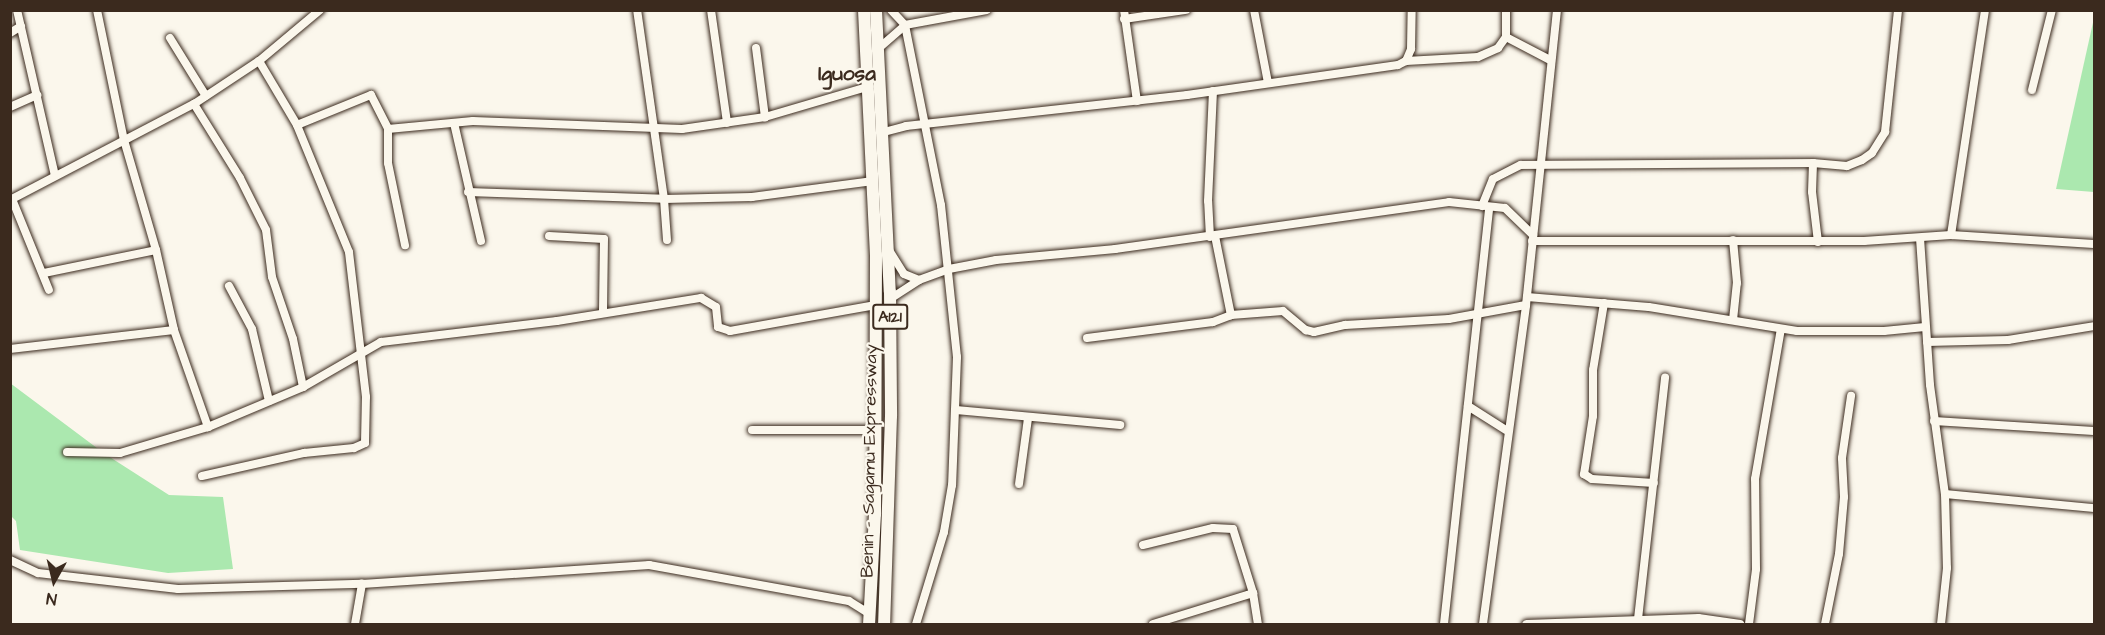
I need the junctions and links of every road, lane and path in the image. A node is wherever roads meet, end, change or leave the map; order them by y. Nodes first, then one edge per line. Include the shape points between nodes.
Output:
1 (17, 10) edge
2 (97, 10) edge
3 (320, 10) edge
4 (637, 10) edge
5 (711, 10) edge
6 (864, 10) edge
7 (876, 10) edge
8 (891, 10) edge
9 (987, 10) edge
10 (1186, 10) edge
11 (1254, 10) edge
12 (1412, 10) edge
13 (1506, 10) edge
14 (1557, 10) edge
15 (1898, 10) edge
16 (1985, 10) edge
17 (2052, 10) edge
18 (1124, 15) edge
19 (905, 25) junction
20 (21, 26) junction
21 (10, 33) edge
22 (1506, 37) junction
23 (170, 38) dead end
24 (756, 48) dead end
25 (879, 48) junction
26 (1550, 60) junction
27 (1406, 61) junction
28 (259, 62) junction
29 (1268, 83) junction
30 (870, 86) junction
31 (2032, 90) dead end
32 (1213, 91) junction
33 (37, 95) junction
34 (206, 96) junction
35 (1137, 100) junction
36 (194, 104) junction
37 (10, 107) edge
38 (765, 117) junction
39 (454, 123) junction
40 (727, 123) junction
41 (297, 125) junction
42 (924, 125) junction
43 (388, 129) junction
44 (652, 129) junction
45 (884, 132) junction
46 (124, 140) junction
47 (1813, 163) junction
48 (1542, 164) junction
49 (55, 176) junction
50 (873, 181) junction
51 (468, 192) junction
52 (664, 199) junction
53 (11, 200) edge
54 (1486, 206) junction
55 (1951, 235) junction
56 (549, 236) dead end
57 (1213, 236) junction
58 (1532, 238) junction
59 (1920, 238) junction
60 (668, 240) dead end
61 (1733, 240) junction
62 (481, 241) dead end
63 (1818, 242) junction
64 (2094, 244) edge
65 (405, 245) dead end
66 (888, 249) junction
67 (156, 250) junction
68 (949, 269) junction
69 (44, 273) junction
70 (918, 280) junction
71 (229, 286) dead end
72 (50, 290) dead end
73 (890, 299) junction
74 (1527, 301) junction
75 (1604, 303) junction
76 (876, 305) junction
77 (603, 312) junction
78 (1232, 315) junction
79 (1477, 315) junction
80 (1733, 320) junction
81 (2094, 326) edge
82 (1925, 327) junction
83 (1781, 329) junction
84 (174, 330) junction
85 (1087, 338) dead end
86 (1927, 342) junction
87 (10, 349) edge
88 (359, 354) junction
89 (1665, 378) dead end
90 (303, 387) junction
91 (1851, 396) dead end
92 (268, 401) junction
93 (1468, 406) junction
94 (956, 410) junction
95 (1028, 418) junction
96 (1934, 421) junction
97 (1120, 425) dead end
98 (208, 427) junction
99 (752, 430) dead end
100 (875, 430) junction
101 (1506, 430) junction
102 (2094, 431) edge
103 (67, 452) dead end
104 (202, 476) dead end
105 (1654, 483) junction
106 (1019, 484) dead end
107 (1945, 494) junction
108 (2094, 508) edge
109 (1143, 545) dead end
110 (10, 560) edge
111 (362, 584) junction
112 (1253, 593) junction
113 (870, 619) edge
114 (1638, 619) junction
115 (1599, 622) edge
116 (355, 624) edge
117 (884, 624) edge
118 (916, 624) edge
119 (1153, 624) edge
120 (1258, 624) edge
121 (1444, 624) edge
122 (1483, 624) edge
123 (1526, 624) edge
124 (1740, 624) edge
125 (1749, 624) edge
126 (1825, 624) edge
127 (1941, 624) edge

1 - 20 street
2 - 46 street
3 - 28 street
4 - 44 street
5 - 40 street
6 - 30 highway, A121
7 - 25 highway, Benin - Sagamu Expressway / A121
8 - 19 street
9 - 19 street
10 - 18 street
11 - 29 street
12 - 27 street via 1411,49
13 - 22 street
14 - 26 street
15 - 47 street via 1885,132 1863,160 1847,166
16 - 55 street
17 - 31 street
18 - 35 street
19 - 25 street
19 - 42 street
20 - 21 street
20 - 33 street
22 - 26 street
22 - 27 street via 1498,48 1478,57
23 - 34 street
24 - 38 street
25 - 45 highway, Benin - Sagamu Expressway / A121
26 - 48 street
27 - 29 street
28 - 34 street
28 - 41 street
29 - 32 street
30 - 38 street
30 - 50 highway, A121
32 - 35 street
32 - 57 street via 1208,201
33 - 37 street
33 - 49 street
34 - 36 street
35 - 42 street
36 - 46 street
36 - 90 street via 240,177 266,230 272,277 293,339
38 - 40 street
39 - 43 street
39 - 44 street
39 - 51 street
40 - 44 street
41 - 43 street via 368,94 376,101
41 - 88 street via 349,252
42 - 45 street
42 - 68 street
43 - 65 street via 388,164
44 - 52 street
45 - 66 highway, Benin - Sagamu Expressway / A121
46 - 49 street
46 - 67 street
47 - 48 street
47 - 63 street
48 - 54 street via 1502,171 1489,184
48 - 58 street
49 - 53 street
50 - 52 street via 752,197
50 - 76 highway, A121
51 - 52 street
51 - 62 street
52 - 60 street
53 - 69 street
54 - 57 street via 1449,202 1374,210
54 - 58 street via 1505,208
54 - 79 street
55 - 59 street
55 - 64 street
56 - 77 street via 603,239
57 - 68 street
57 - 78 street via 1227,308
58 - 61 street
58 - 74 street
59 - 63 street
59 - 82 street
61 - 63 street
61 - 80 street via 1737,283
66 - 70 street via 904,274
66 - 73 highway, Benin - Sagamu Expressway / A121
67 - 69 street
67 - 84 street
68 - 70 street
68 - 94 street via 957,357
69 - 72 street
70 - 73 street
71 - 92 street via 252,329
73 - 117 highway, Benin - Sagamu Expressway / A121 via 891,416
74 - 75 street
74 - 79 street
74 - 101 street
75 - 80 street
75 - 105 street via 1593,370 1593,416 1584,474 1592,479
76 - 77 street via 730,331 718,327 716,307 701,298
76 - 100 highway, A121
77 - 88 street via 381,342
78 - 79 street via 1283,311 1314,332 1345,324
78 - 85 street via 1213,322
79 - 93 street
80 - 83 street
81 - 86 street via 1999,341
82 - 83 street via 1884,331
82 - 86 street
83 - 125 street via 1755,479 1756,569
84 - 87 street
84 - 98 street
86 - 96 street
88 - 90 street
88 - 104 street via 366,407 366,436 360,447 304,453
89 - 105 street
90 - 92 street
91 - 126 street via 1842,458 1844,497 1839,554
92 - 98 street
93 - 101 street
93 - 121 street
94 - 95 street
94 - 118 street via 952,485 944,532
95 - 97 street
95 - 106 street
96 - 102 street
96 - 107 street
98 - 103 street via 120,453
99 - 100 street
100 - 113 highway, A121
101 - 122 street
105 - 114 street
107 - 108 street
107 - 127 street via 1947,568
109 - 112 street via 1213,528 1233,529
110 - 111 street via 38,573 178,589
111 - 113 street via 649,565 849,601
111 - 116 street
112 - 119 street
112 - 120 street
114 - 115 street
114 - 124 street via 1698,618
115 - 123 street

